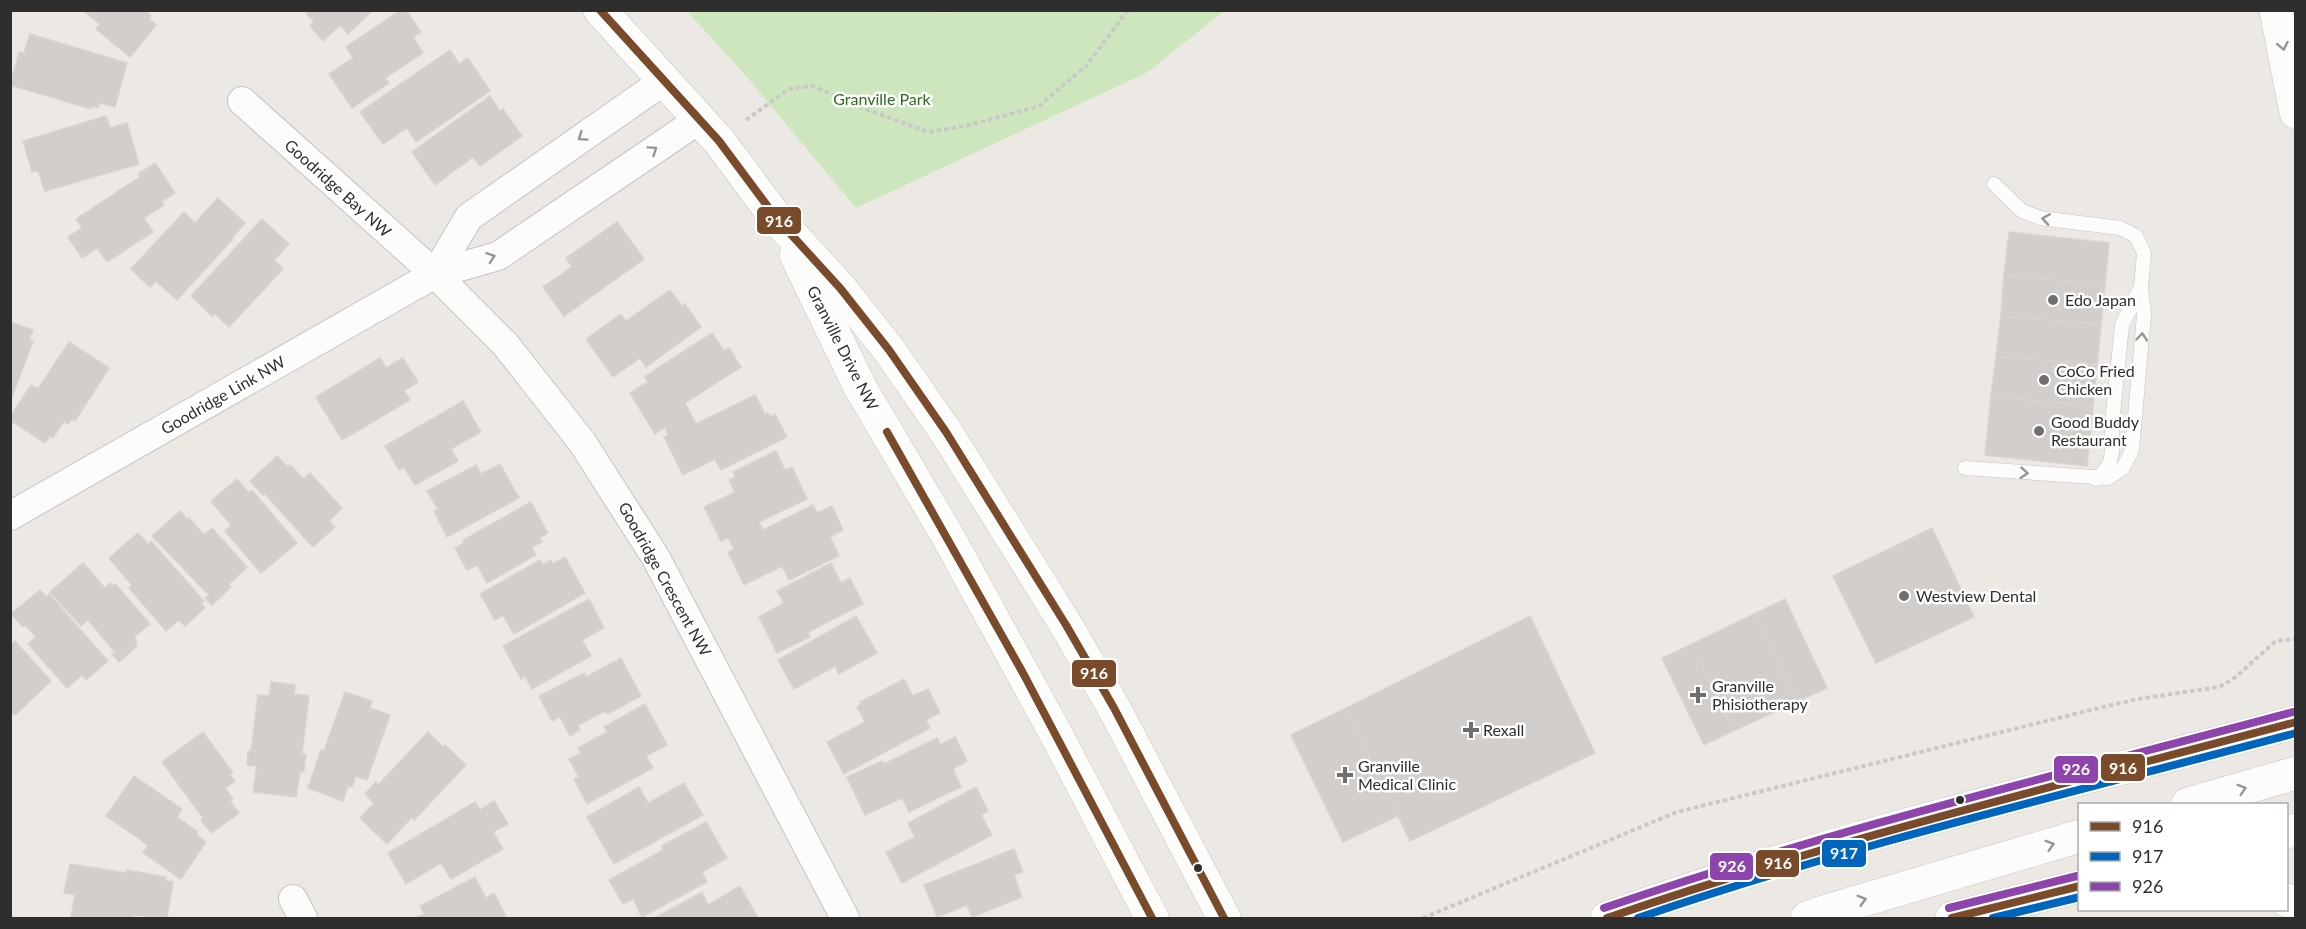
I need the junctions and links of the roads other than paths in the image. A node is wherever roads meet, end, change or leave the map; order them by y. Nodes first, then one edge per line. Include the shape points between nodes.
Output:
1 (600, 10) edge
2 (2276, 10) edge
3 (665, 80) junction
4 (2294, 97) edge
5 (242, 100) dead end
6 (709, 130) junction
7 (1994, 184) dead end
8 (777, 219) junction
9 (435, 274) junction
10 (2141, 287) junction
11 (1965, 468) dead end
12 (2096, 479) junction
13 (10, 516) edge
14 (2295, 701) edge
15 (2284, 726) edge
16 (2295, 772) edge
17 (2191, 803) edge
18 (2078, 836) edge
19 (2077, 887) edge
20 (845, 918) edge
21 (1152, 918) edge
22 (1224, 918) edge
23 (1606, 918) edge
24 (1807, 918) edge
25 (1952, 918) edge

1 - 3 street, Granville Drive NW
2 -> 4 street
3 - 6 street, Granville Drive NW
3 -> 9 street, Goodridge Link NW via 469,217
5 - 9 street, Goodridge Bay NW
6 - 8 street, Granville Drive NW
9 -> 6 street, Goodridge Link NW via 498,256
10 -> 7 lane via 2144,253 2136,236 2120,228 2027,214
8 - 21 street, Granville Drive NW via 860,387 1058,736
8 - 22 street, Granville Drive NW via 840,288 889,350 992,504 1114,708
9 - 13 street, Goodridge Link NW
9 - 20 street, Goodridge Crescent NW via 505,344 610,482 656,558
10 - 12 lane via 2122,325 2112,452 2107,468
12 -> 10 lane via 2117,474 2132,450 2144,315
11 -> 12 lane
14 - 15 street
15 - 23 street via 1834,844
17 -> 16 street
24 -> 18 street
19 - 25 street

